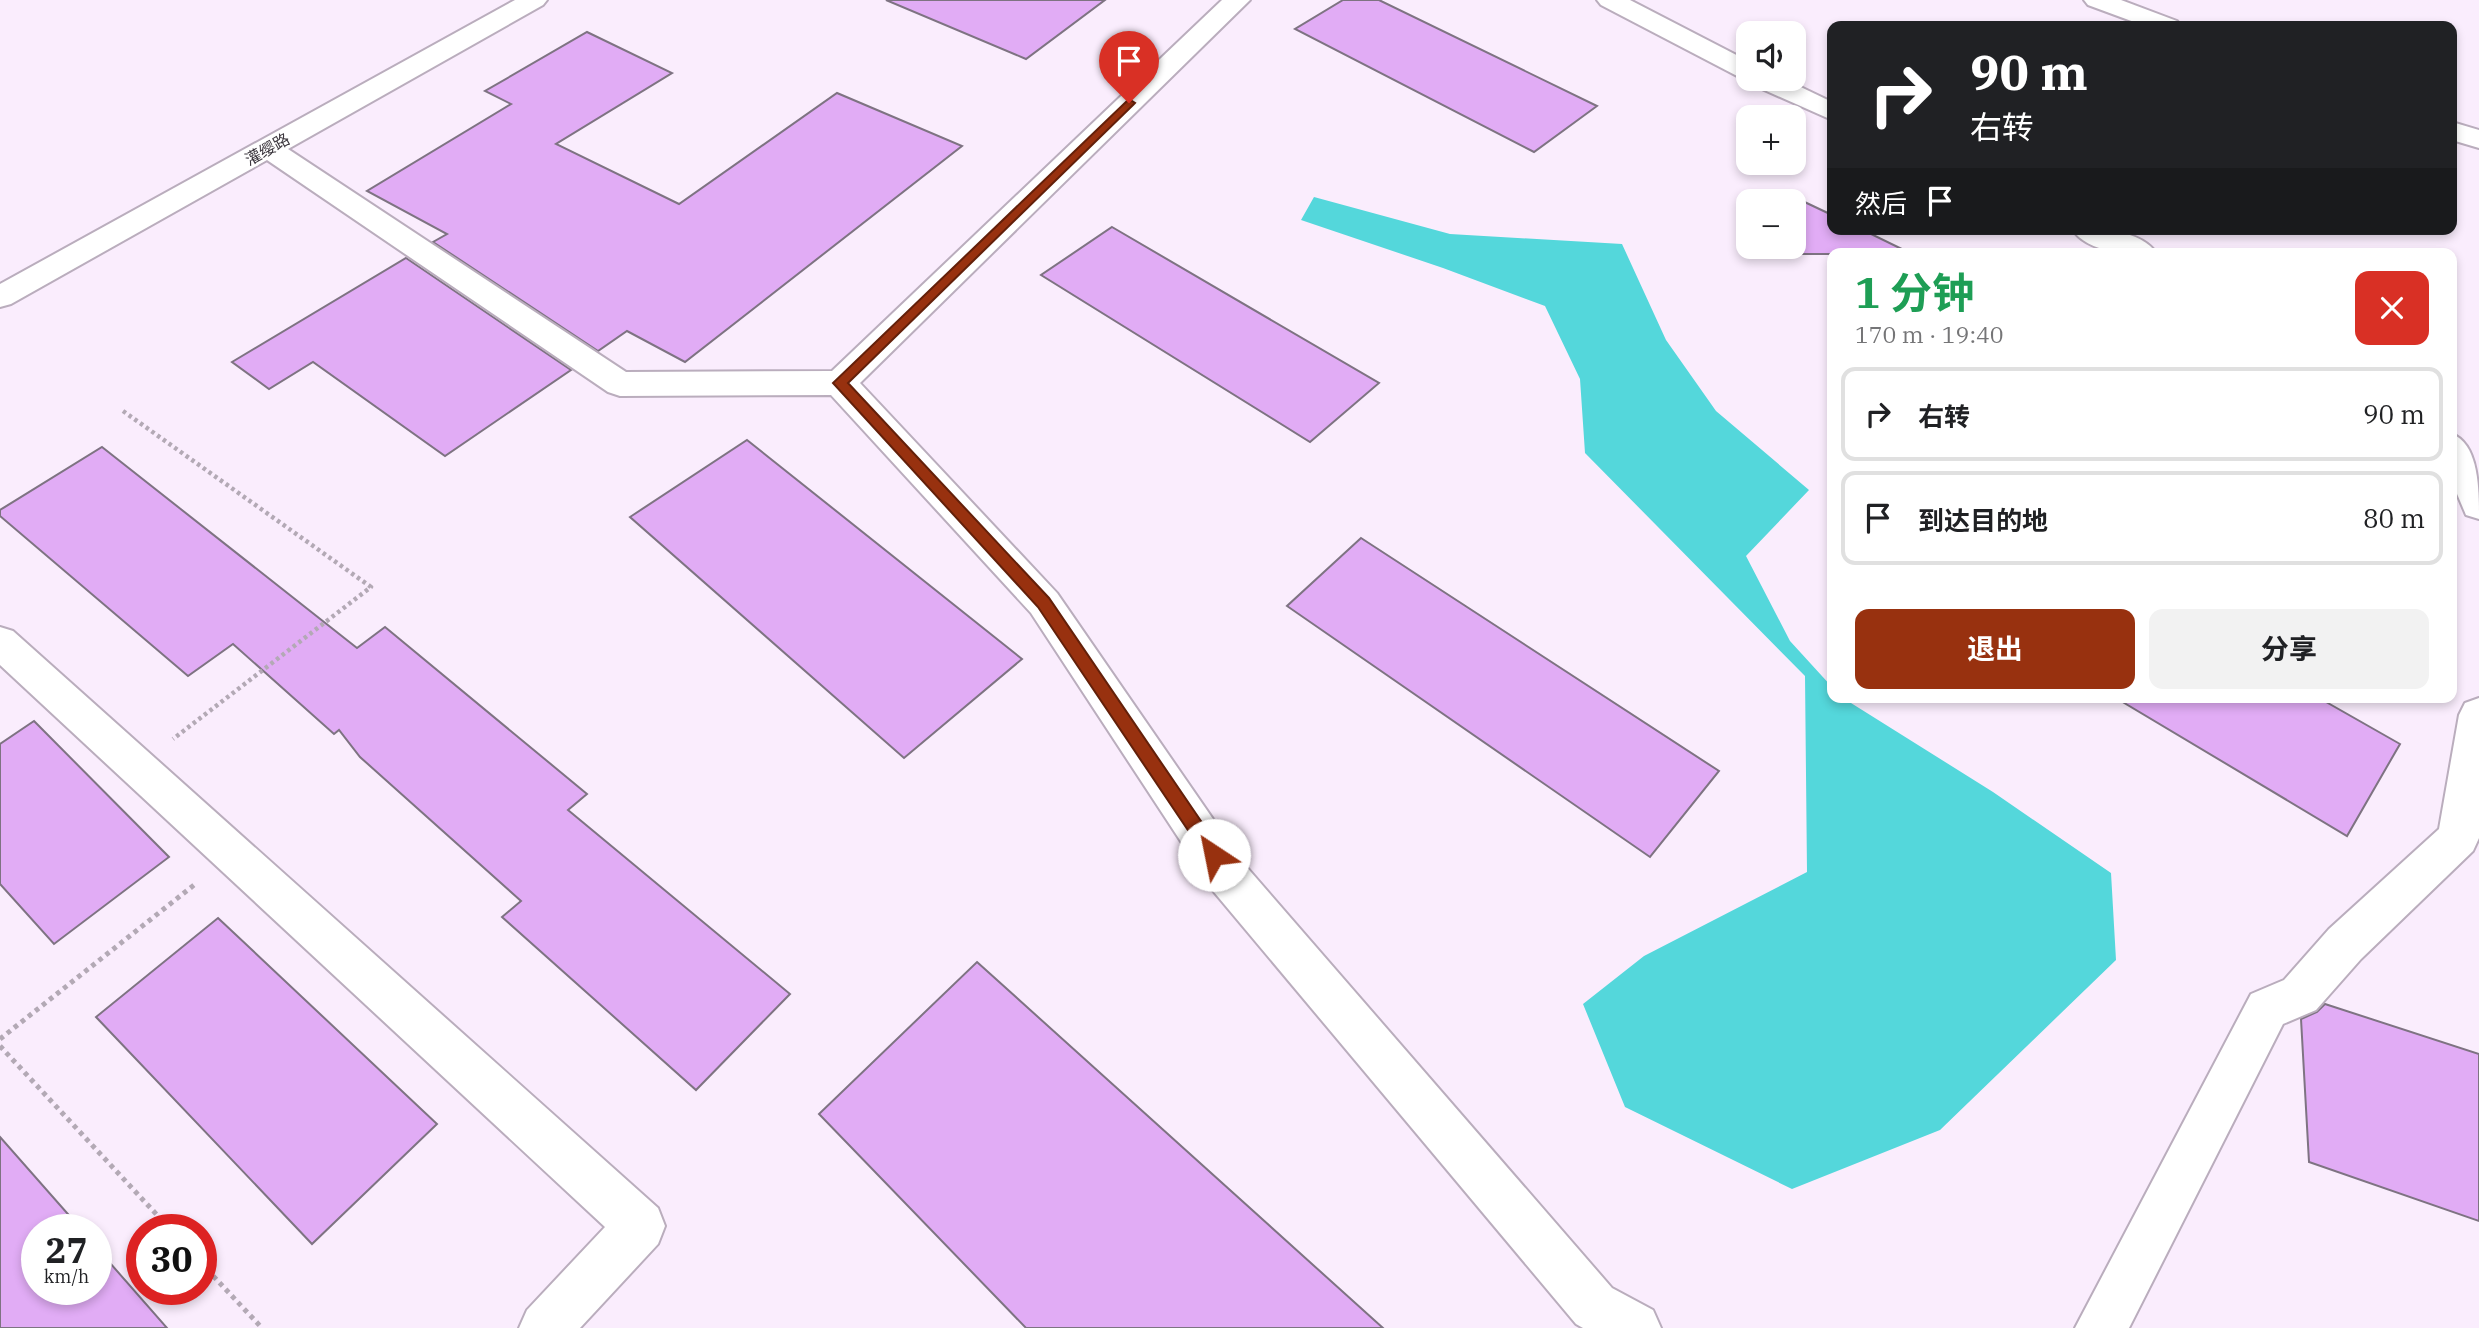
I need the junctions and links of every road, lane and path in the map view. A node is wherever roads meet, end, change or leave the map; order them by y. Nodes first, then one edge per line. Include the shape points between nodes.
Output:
1 (534, 0) edge
2 (1237, 0) edge
3 (1610, 0) edge
4 (2097, 0) edge
5 (2145, 21) edge
6 (1736, 65) edge
7 (1788, 91) edge
8 (1827, 110) edge
9 (2457, 132) edge
10 (2479, 140) edge
11 (268, 148) junction
12 (2100, 235) edge
13 (2129, 248) edge
14 (0, 297) edge
15 (840, 383) junction
16 (122, 411) dead end
17 (2457, 457) edge
18 (2479, 506) edge
19 (0, 642) edge
20 (2479, 715) edge
21 (137, 767) junction
22 (233, 855) junction
23 (0, 1039) edge
24 (0, 1046) edge
25 (156, 1214) edge
26 (217, 1280) edge
27 (262, 1328) edge
28 (545, 1328) edge
29 (1636, 1328) edge
30 (2101, 1328) edge

1 - 11 street, 灌缨路
2 - 15 street
3 - 6 street
4 - 5 street
7 - 8 street
9 - 10 street
11 - 14 street, 灌缨路
11 - 15 street via 620,384
12 - 13 street
15 - 29 street via 1044,603 1238,888 1594,1306
16 - 21 path via 371,587
17 - 18 street
19 - 21 street
20 - 30 street via 2458,838 2345,944 2300,995 2267,1009
21 - 22 street
22 - 23 path
22 - 28 street via 640,1226
24 - 25 path
26 - 27 path

